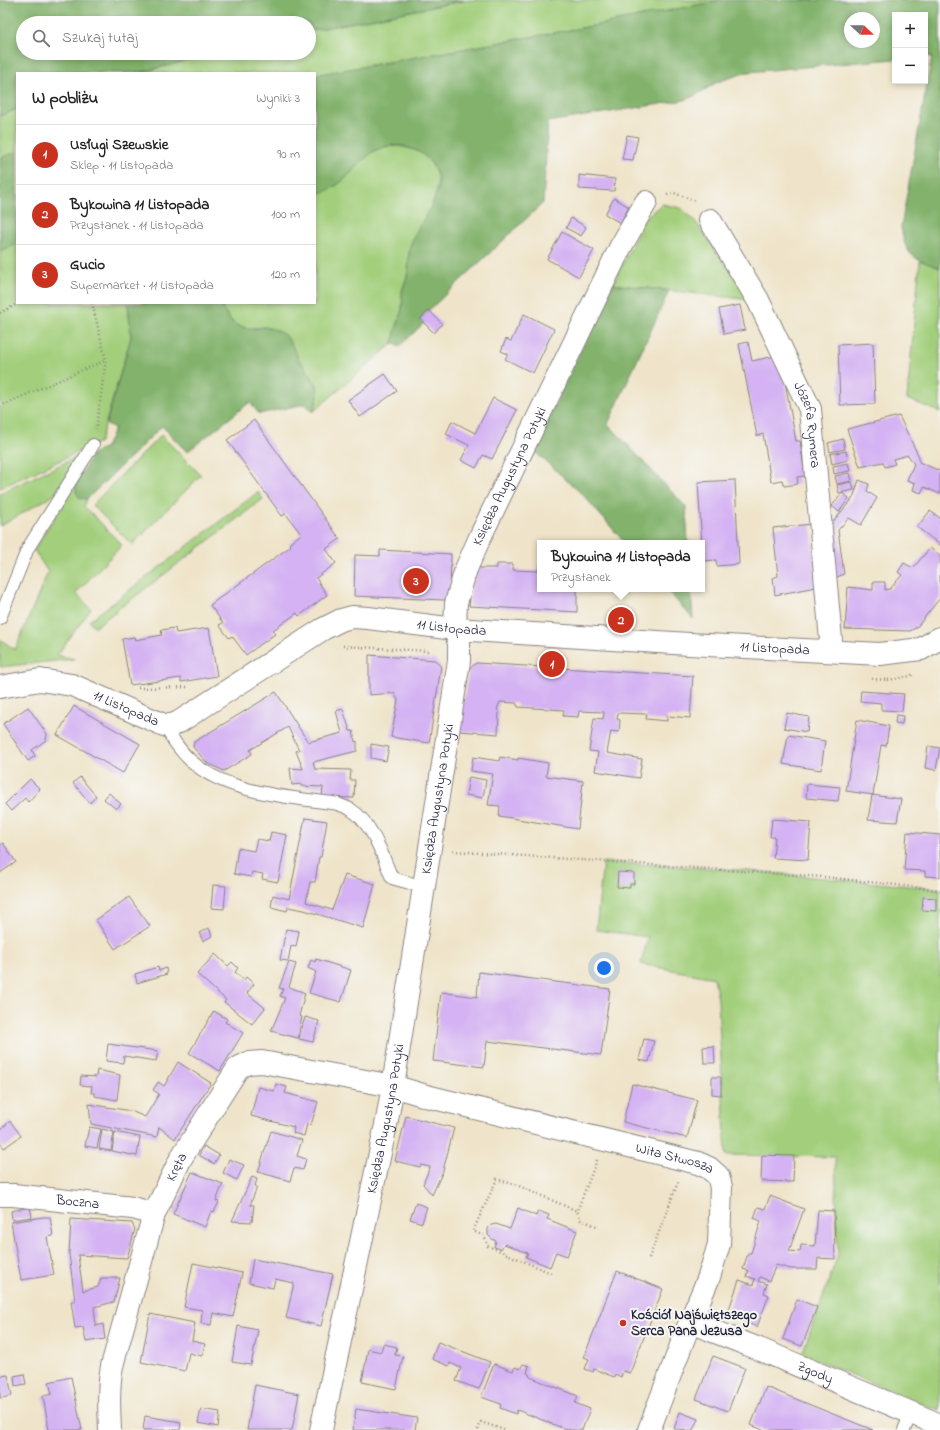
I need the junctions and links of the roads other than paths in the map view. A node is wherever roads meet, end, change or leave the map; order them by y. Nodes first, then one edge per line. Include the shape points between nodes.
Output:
1 (646, 202) road end
2 (710, 220) road end
3 (93, 445) road end
4 (0, 618) edge
5 (455, 629) junction
6 (940, 638) edge
7 (832, 651) junction
8 (0, 687) edge
9 (164, 725) junction
10 (424, 887) junction
11 (393, 1086) junction
12 (0, 1195) edge
13 (154, 1214) junction
14 (690, 1322) junction
15 (907, 1422) edge
16 (940, 1425) edge
17 (110, 1430) edge
18 (321, 1430) edge
19 (650, 1430) edge

1 - 5 street, Księdza Augustyna Potyki via 620,248 466,569 456,603
2 - 7 street, Józefa Rymera via 758,300 810,409
3 - 4 lane via 28,548
5 - 7 street, 11 Listopada
5 - 9 street, 11 Listopada via 368,618 352,617 342,620 323,629 179,722
5 - 10 street, Księdza Augustyna Potyki via 459,644 459,661
6 - 7 street, 11 Listopada via 921,649 911,651 880,654
8 - 9 street, 11 Listopada via 40,680 72,685
9 - 10 lane via 180,750 192,762 229,783 256,792 338,804 349,809 367,826 392,878
10 - 11 street, Księdza Augustyna Potyki
11 - 13 street, Kręta via 262,1062 248,1063 238,1068 181,1158
11 - 14 street, Wita Stwosza via 698,1163 709,1168 718,1176 721,1187 719,1244 709,1277
11 - 18 street, Księdza Augustyna Potyki
12 - 13 street, Boczna via 133,1208
13 - 17 street, Kręta via 112,1366 108,1397
14 - 15 street, Zgody via 759,1349
14 - 19 street, Wita Stwosza
15 - 16 street, Zgody

